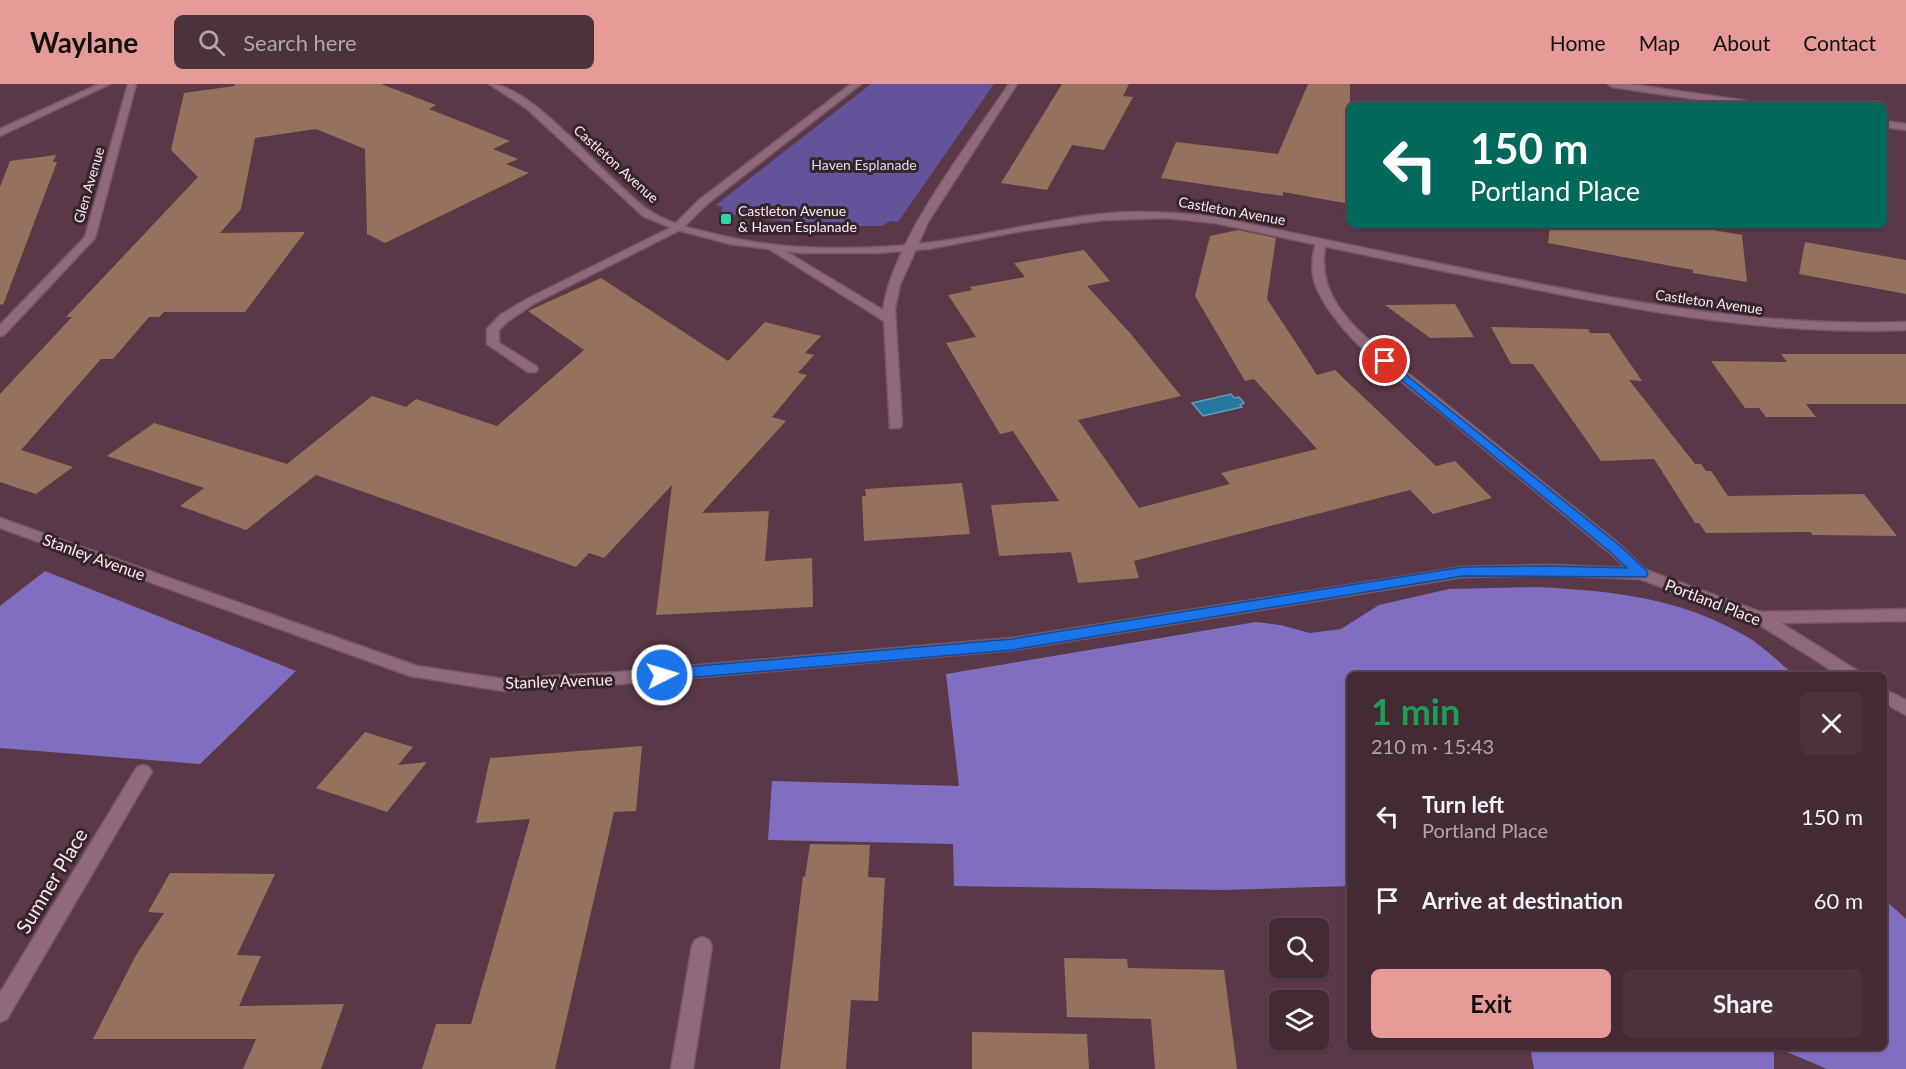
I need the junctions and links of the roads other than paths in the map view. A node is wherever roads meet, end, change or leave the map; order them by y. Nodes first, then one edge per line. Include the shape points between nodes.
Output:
1 (106, 84) edge
2 (132, 84) edge
3 (493, 84) edge
4 (857, 84) edge
5 (1012, 84) edge
6 (1612, 84) edge
7 (1734, 102) edge
8 (1887, 124) edge
9 (1906, 127) edge
10 (0, 133) edge
11 (678, 227) junction
12 (1321, 243) junction
13 (771, 247) junction
14 (911, 248) junction
15 (889, 319) junction
16 (1906, 326) edge
17 (0, 332) edge
18 (532, 369) dead end
19 (895, 425) dead end
20 (0, 524) edge
21 (1641, 574) junction
22 (1906, 615) edge
23 (1760, 618) junction
24 (1847, 672) edge
25 (1887, 697) edge
26 (1906, 708) edge
27 (143, 772) dead end
28 (702, 946) dead end
29 (0, 1012) edge
30 (682, 1069) edge

1 - 10 street
2 - 17 street, Glen Avenue via 90,238
3 - 11 street, Castleton Avenue via 529,106 642,210
4 - 11 street via 704,202
5 - 14 street via 923,222
6 - 7 street
8 - 9 street
11 - 13 street, Castleton Avenue
11 - 18 street via 504,318 493,329 493,344
12 - 14 street, Castleton Avenue via 1215,220 1148,215 1070,221
12 - 16 street, Castleton Avenue via 1715,320 1819,328
12 - 21 street, Portland Place via 1318,271 1327,301 1352,330
13 - 14 street, Castleton Avenue via 838,251
13 - 15 street
14 - 15 street via 894,285
15 - 19 street
20 - 21 street, Stanley Avenue via 416,672 503,685 1012,644 1463,572
21 - 23 street, Portland Place
22 - 23 street
23 - 24 street, Portland Place
25 - 26 street
27 - 29 street, Sumner Place
28 - 30 street

